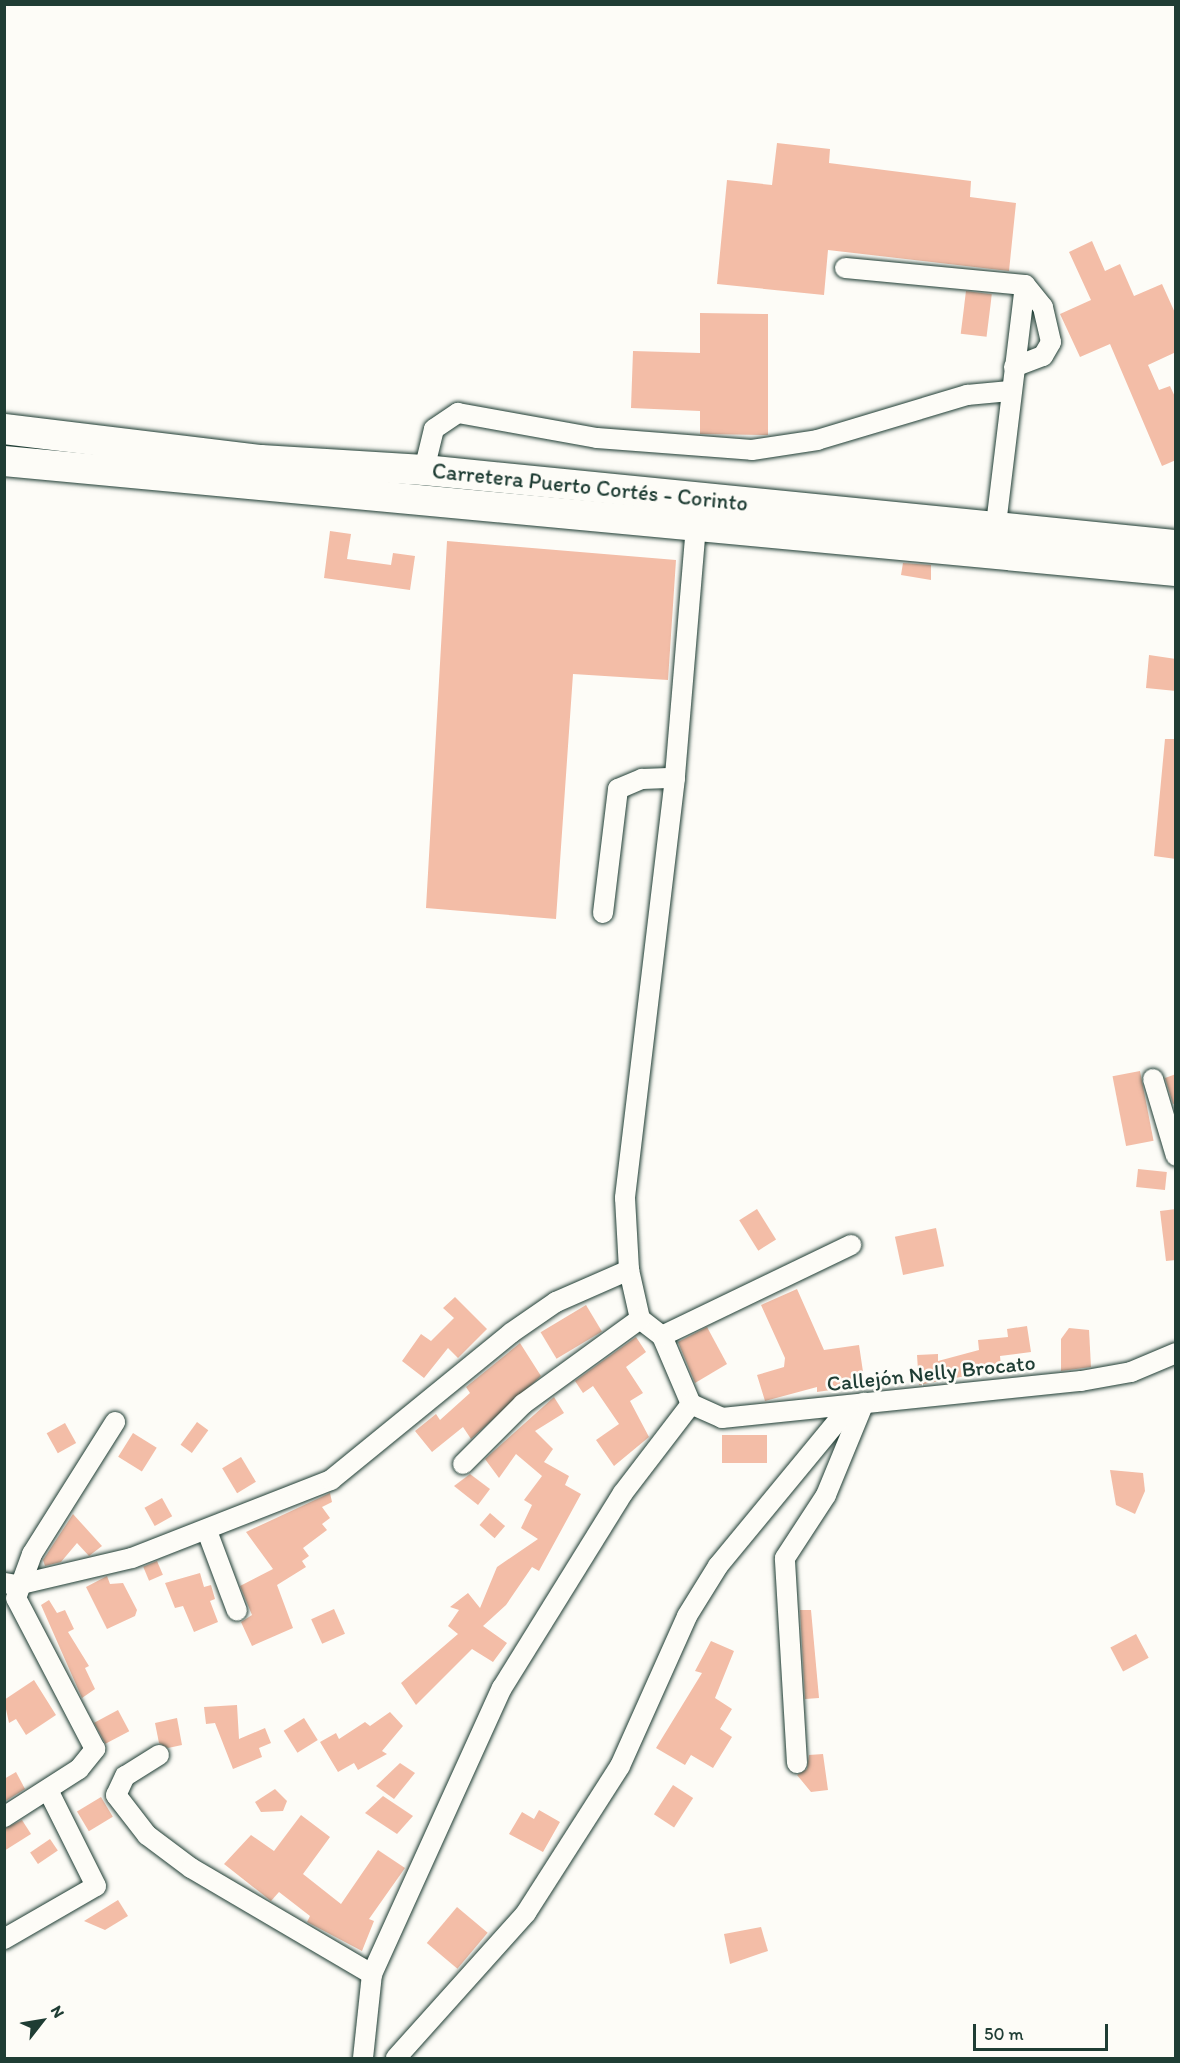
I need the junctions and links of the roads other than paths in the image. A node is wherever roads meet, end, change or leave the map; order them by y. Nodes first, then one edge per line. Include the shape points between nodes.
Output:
1 (845, 268) dead end
2 (1025, 285) junction
3 (1014, 367) junction
4 (1010, 392) junction
5 (4, 429) edge
6 (4, 461) edge
7 (424, 471) junction
8 (697, 512) junction
9 (996, 526) junction
10 (1176, 545) edge
11 (1176, 571) edge
12 (675, 778) junction
13 (603, 913) dead end
14 (1153, 1079) dead end
15 (1176, 1156) edge
16 (851, 1245) dead end
17 (629, 1270) junction
18 (640, 1319) junction
19 (662, 1336) junction
20 (1176, 1353) edge
21 (691, 1404) junction
22 (857, 1404) junction
23 (115, 1422) dead end
24 (463, 1464) dead end
25 (207, 1531) junction
26 (10, 1593) edge
27 (237, 1611) dead end
28 (159, 1755) dead end
29 (797, 1763) dead end
30 (48, 1790) junction
31 (4, 1816) edge
32 (4, 1939) edge
33 (372, 1974) junction
34 (363, 2058) edge
35 (396, 2058) edge

1 - 2 street
2 - 3 street
2 - 3 street via 1043,307 1052,342 1044,356
3 - 4 street
4 - 7 street via 967,395 818,440 752,450 597,438 458,413 434,429
4 - 9 street
5 - 7 highway, Carretera Puerto Cortés - Corinto via 271,461
6 - 8 highway, Carretera Puerto Cortés - Corinto
7 - 8 highway, Carretera Puerto Cortés - Corinto
8 - 9 highway, Carretera Puerto Cortés - Corinto
8 - 11 highway, Carretera Puerto Cortés - Corinto
8 - 12 street
9 - 10 highway, Carretera Puerto Cortés - Corinto
12 - 13 street via 642,779 618,789
12 - 17 street via 625,1198
14 - 15 street
16 - 19 street
17 - 18 street
17 - 25 street via 565,1297 510,1333 331,1480
18 - 19 street
18 - 24 street via 523,1404
19 - 21 street
20 - 22 street, Callejón Nelly Brocato via 1131,1372 1080,1381
21 - 22 street, Callejón Nelly Brocato via 722,1418
21 - 33 street via 623,1493 502,1688
22 - 29 street via 826,1495 785,1558
22 - 35 street via 718,1566 687,1616 620,1766 526,1913
23 - 26 street
25 - 26 street via 132,1558
25 - 27 street
26 - 30 street via 94,1749 91,1759
28 - 33 street via 126,1776 116,1794 147,1835 191,1868
30 - 31 street
30 - 32 street via 96,1886
33 - 34 street

